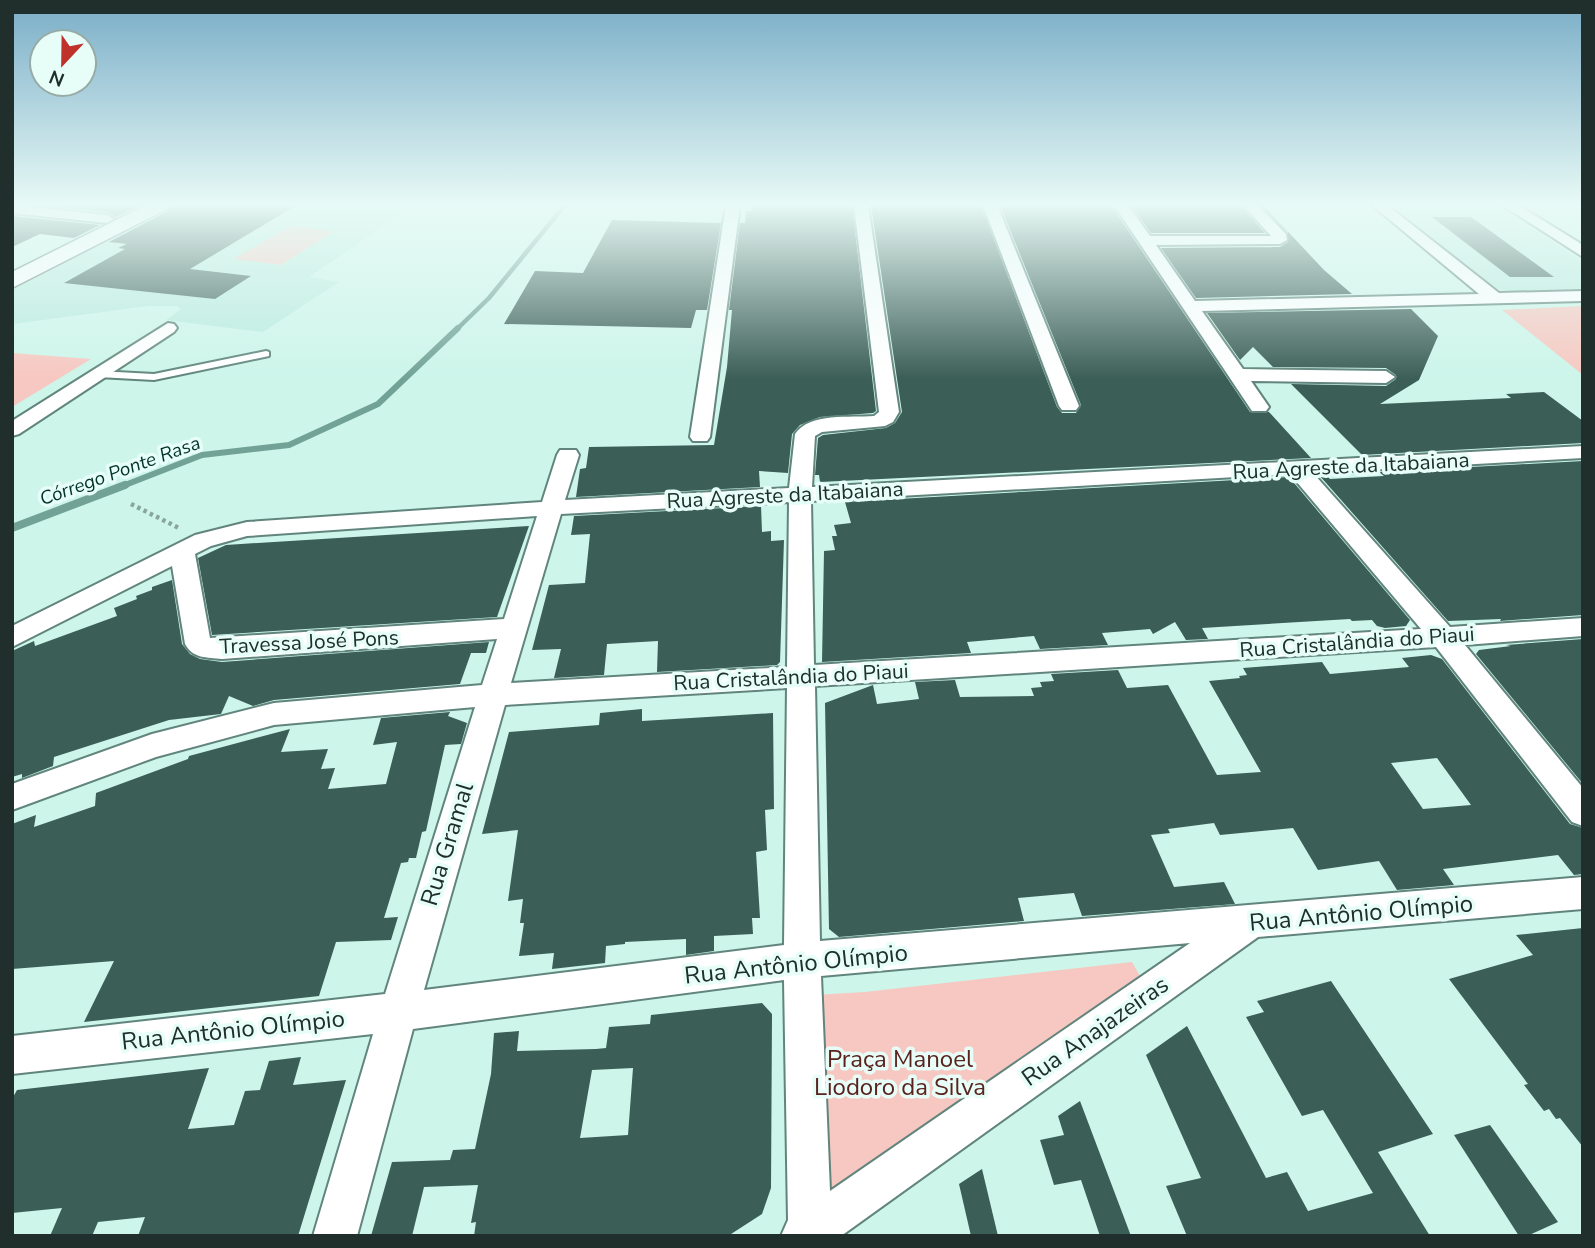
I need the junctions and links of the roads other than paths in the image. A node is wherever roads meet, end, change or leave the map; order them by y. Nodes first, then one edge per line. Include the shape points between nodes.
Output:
1 (46, 263) edge
2 (725, 263) edge
3 (869, 263) edge
4 (1013, 263) edge
5 (1160, 263) edge
6 (1451, 263) edge
7 (12, 281) edge
8 (1583, 296) edge
9 (1494, 298) junction
10 (1188, 306) junction
11 (167, 328) dead end
12 (266, 354) dead end
13 (98, 374) junction
14 (1236, 374) junction
15 (1386, 377) dead end
16 (1069, 406) dead end
17 (1259, 407) dead end
18 (12, 430) edge
19 (700, 437) dead end
20 (1583, 452) edge
21 (568, 455) dead end
22 (1297, 469) junction
23 (800, 494) junction
24 (551, 508) junction
25 (193, 546) junction
26 (1583, 627) edge
27 (515, 628) junction
28 (1443, 637) junction
29 (12, 638) edge
30 (801, 676) junction
31 (492, 695) junction
32 (12, 797) edge
33 (1583, 812) edge
34 (1583, 893) edge
35 (1249, 923) junction
36 (802, 960) junction
37 (397, 1012) junction
38 (12, 1055) edge
39 (807, 1234) edge
40 (334, 1236) edge

1 - 7 main road
2 - 19 street
3 - 23 street via 889,412 878,422 808,430
4 - 16 street
5 - 10 street
6 - 9 street
8 - 9 street
9 - 10 street
10 - 14 street
11 - 13 street
12 - 13 lane via 153,377
13 - 18 street
14 - 15 street
14 - 17 street
20 - 22 street, Rua Agreste da Itabaiana
21 - 24 street, Rua Gramal
22 - 23 street, Rua Agreste da Itabaiana
22 - 28 street
23 - 24 street, Rua Agreste da Itabaiana
23 - 30 street
24 - 25 street, Rua Agreste da Itabaiana via 247,529
24 - 27 street, Rua Gramal
25 - 27 street, Travessa José Pons via 201,647
25 - 29 street, Rua Agreste da Itabaiana
26 - 28 street, Rua Cristalândia do Piaui
27 - 31 street, Rua Gramal
28 - 30 street, Rua Cristalândia do Piaui
28 - 33 street
30 - 31 street, Rua Cristalândia do Piaui
30 - 36 street
31 - 32 street, Rua Cristalândia do Piaui via 274,714 152,746
31 - 37 street, Rua Gramal
34 - 35 street, Rua Antônio Olímpio
35 - 36 street, Rua Antônio Olímpio
35 - 39 street, Rua Anajazeiras
36 - 37 street, Rua Antônio Olímpio
36 - 39 street
37 - 38 street, Rua Antônio Olímpio
37 - 40 street, Rua Gramal

